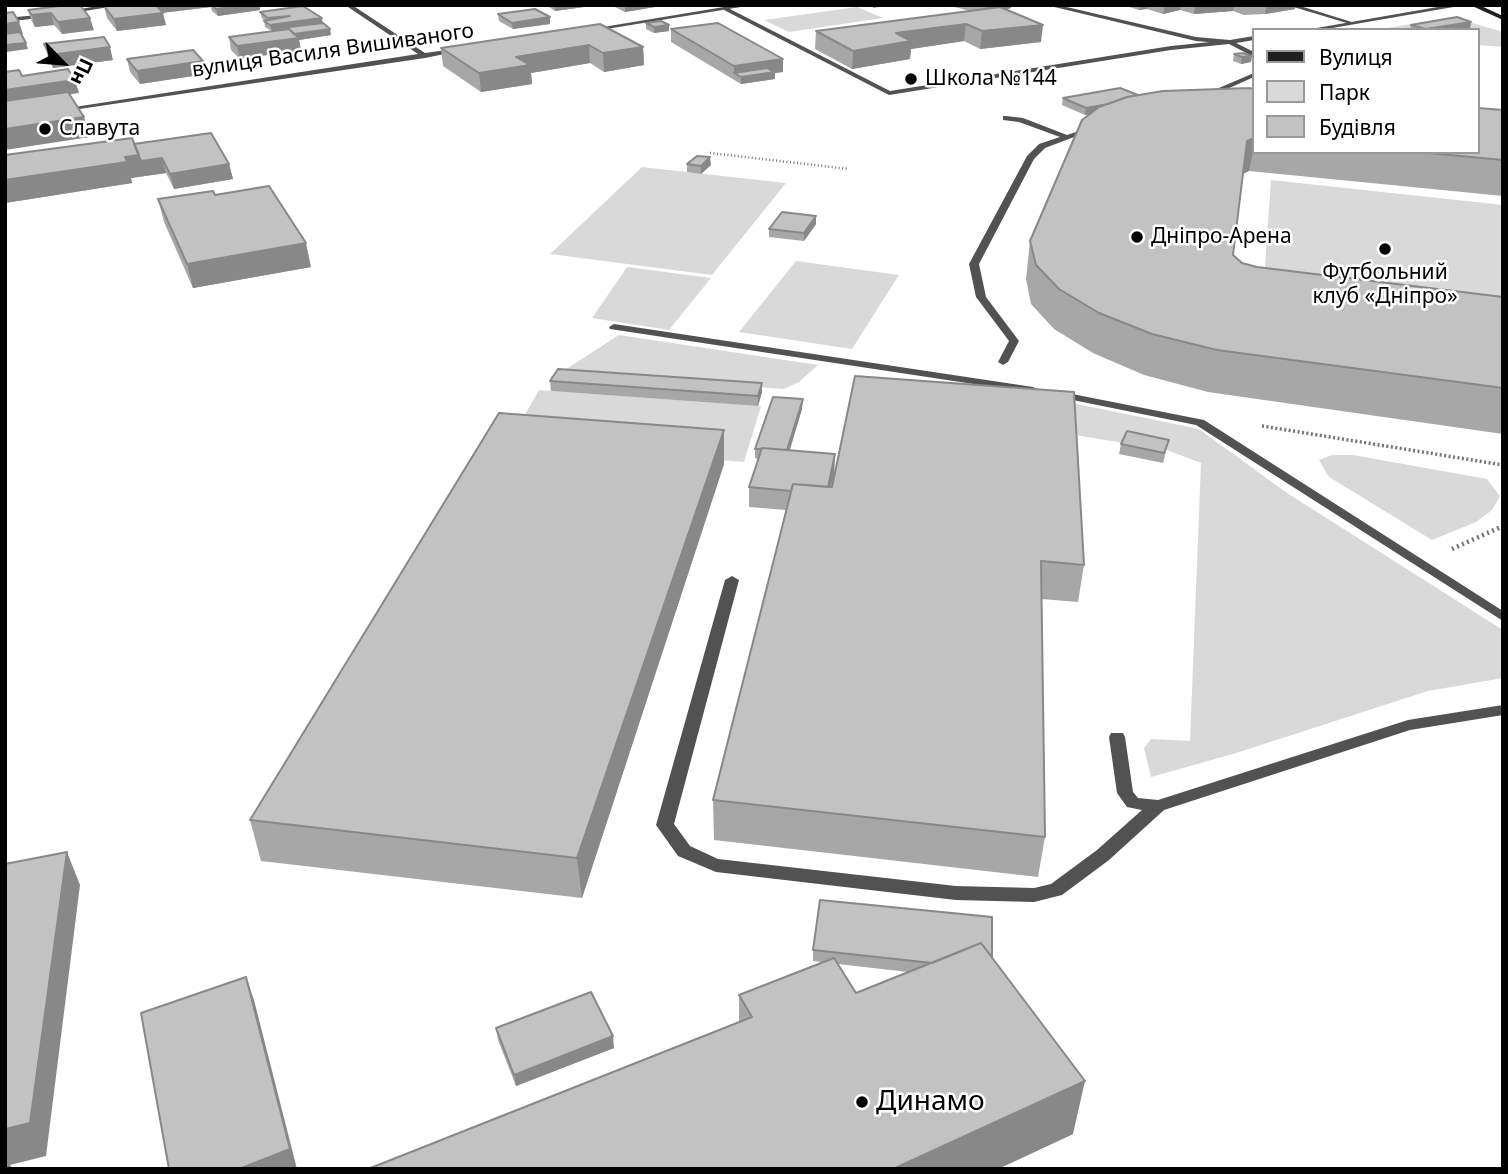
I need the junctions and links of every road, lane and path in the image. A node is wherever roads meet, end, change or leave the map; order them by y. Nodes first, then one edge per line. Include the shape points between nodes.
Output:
1 (118, 5) edge
2 (348, 5) edge
3 (750, 5) edge
4 (1049, 5) edge
5 (1290, 5) edge
6 (1462, 5) edge
7 (1473, 5) edge
8 (726, 9) junction
9 (1315, 9) edge
10 (1503, 18) edge
11 (5, 20) edge
12 (1352, 23) junction
13 (1321, 28) edge
14 (575, 32) edge
15 (1252, 38) edge
16 (1230, 42) junction
17 (466, 49) edge
18 (1252, 54) edge
19 (425, 56) junction
20 (1252, 76) edge
21 (1195, 99) edge
22 (46, 112) edge
23 (1006, 118) dead end
24 (1109, 123) edge
25 (1065, 136) junction
26 (710, 153) dead end
27 (849, 169) dead end
28 (614, 327) dead end
29 (1003, 362) dead end
30 (1260, 426) dead end
31 (1503, 465) edge
32 (1503, 526) edge
33 (1449, 550) dead end
34 (732, 580) dead end
35 (1503, 617) edge
36 (1503, 710) edge
37 (1117, 737) dead end
38 (1158, 806) junction

1 - 11 street
2 - 19 street
3 - 8 street
4 - 16 street via 1177,35
5 - 9 street
6 - 12 street
7 - 10 street
8 - 14 street
8 - 16 street via 889,93
9 - 12 street
12 - 13 street
15 - 16 street
16 - 18 street
17 - 19 street, вулиця Василя Вишиваного
19 - 22 street, вулиця Василя Вишиваного
20 - 21 street
23 - 25 street
24 - 25 street
25 - 29 street via 1042,146 1030,158 974,264 981,297 1014,341
26 - 27 path
28 - 35 street via 1074,396 1200,422
30 - 31 path
32 - 33 path
34 - 38 street via 665,825 684,851 716,865 956,893 1034,895 1056,890
36 - 38 street via 1408,725
37 - 38 street via 1125,793 1133,803

